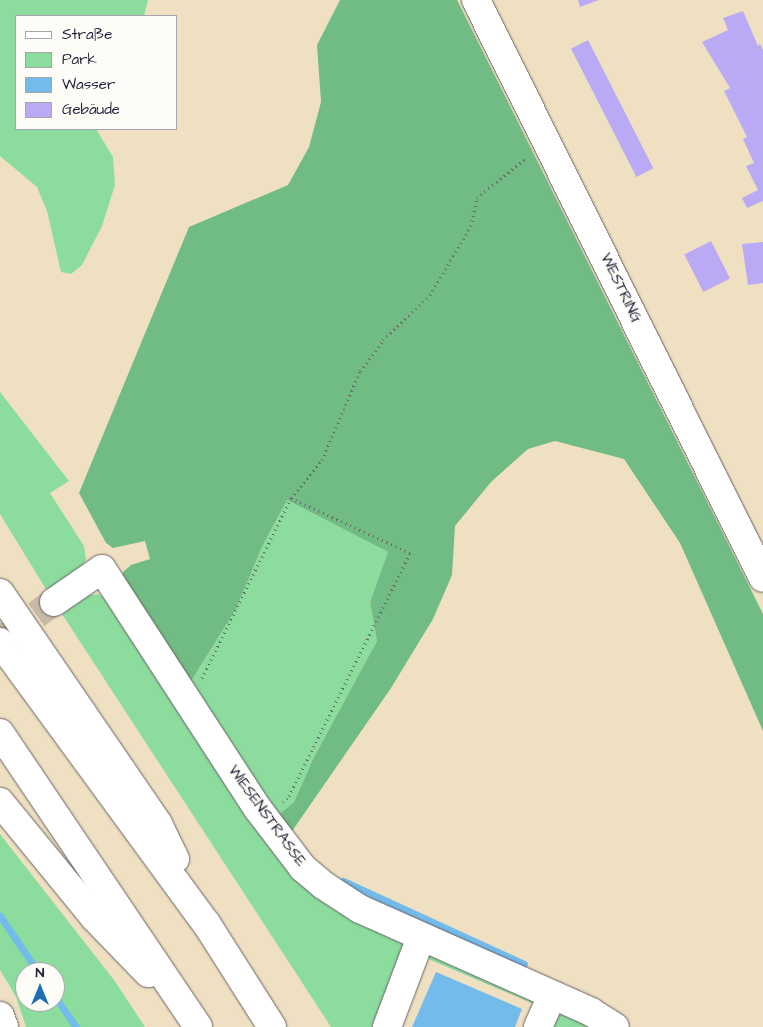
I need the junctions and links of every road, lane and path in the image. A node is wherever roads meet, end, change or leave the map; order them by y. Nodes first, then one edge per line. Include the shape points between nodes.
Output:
1 (476, 0) edge
2 (530, 155) dead end
3 (291, 498) junction
4 (763, 578) edge
5 (0, 593) edge
6 (54, 602) tunnel mouth
7 (0, 642) edge
8 (182, 692) junction
9 (0, 734) edge
10 (0, 802) edge
11 (265, 818) junction
12 (206, 923) junction
13 (421, 937) junction
14 (552, 994) junction
15 (0, 1016) edge
16 (196, 1024) edge
17 (4, 1027) edge
18 (272, 1027) edge
19 (387, 1027) edge
20 (538, 1027) edge
21 (615, 1027) edge

1 - 4 main road, WESTRING
2 - 3 path via 477,198 471,226 430,295 383,340 360,371 322,460
3 - 8 path via 206,676
3 - 11 path via 410,553 289,796
5 - 12 main road via 158,824
6 - 8 main road, WIESENSTRASSE via 102,570
7 - 12 main road
8 - 11 main road, WIESENSTRASSE
9 - 16 main road
10 - 16 main road via 94,917
11 - 13 main road, WIESENSTRASSE via 303,868 323,886 360,909
12 - 18 main road
13 - 14 main road, WIESENSTRASSE
13 - 19 main road
14 - 20 main road
14 - 21 main road, WIESENSTRASSE
15 - 17 main road

